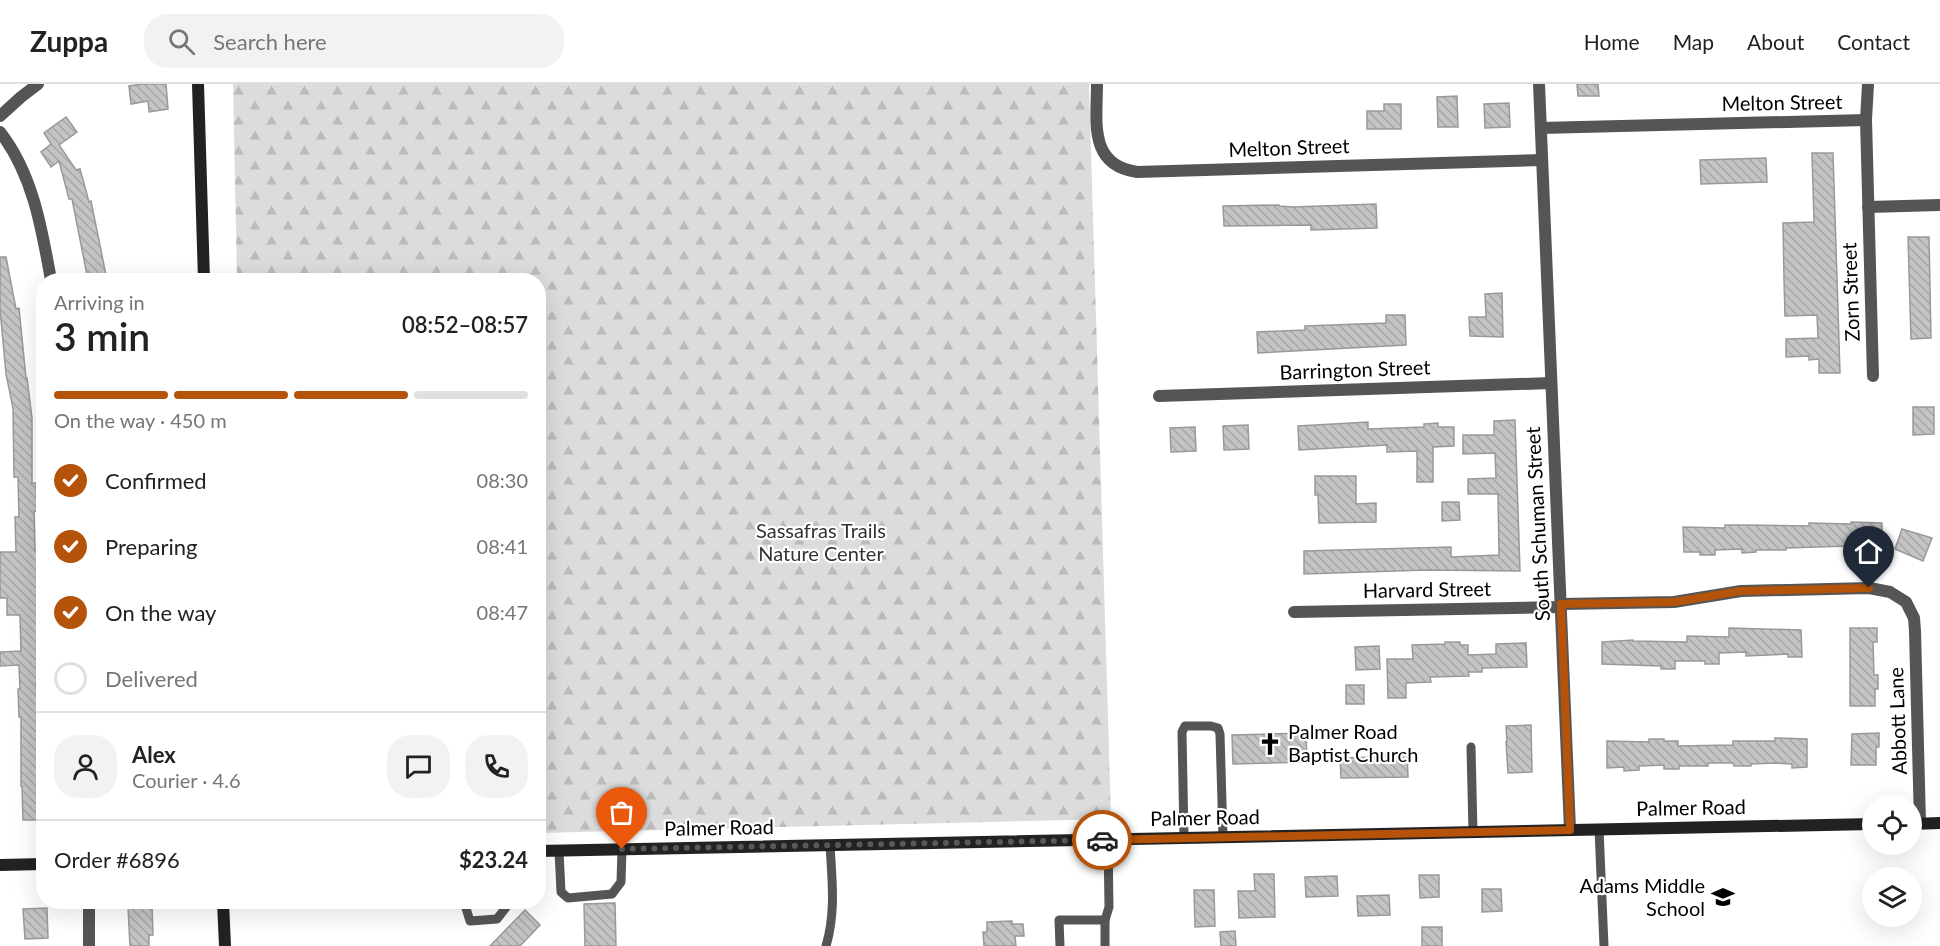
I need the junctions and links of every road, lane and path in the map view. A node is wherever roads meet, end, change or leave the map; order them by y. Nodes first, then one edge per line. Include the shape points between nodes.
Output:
1 (38, 84) edge
2 (198, 84) edge
3 (1097, 84) edge
4 (1539, 84) edge
5 (1868, 84) edge
6 (0, 116) edge
7 (1866, 120) junction
8 (1541, 128) junction
9 (0, 132) edge
10 (1542, 160) junction
11 (1940, 205) edge
12 (1868, 207) junction
13 (50, 273) edge
14 (204, 273) edge
15 (1873, 376) dead end
16 (1551, 383) junction
17 (1159, 396) dead end
18 (1561, 606) junction
19 (1294, 612) dead end
20 (1914, 618) joint
21 (1471, 747) dead end
22 (1916, 795) edge
23 (1940, 823) edge
24 (1862, 824) edge
25 (1922, 824) edge
26 (1599, 829) junction
27 (1570, 830) junction
28 (1473, 832) junction
29 (1223, 837) junction
30 (1184, 838) junction
31 (1108, 840) junction
32 (830, 845) junction
33 (622, 849) junction
34 (546, 851) edge
35 (559, 851) junction
36 (36, 864) edge
37 (0, 865) edge
38 (89, 909) edge
39 (223, 909) edge
40 (466, 909) edge
41 (505, 909) edge
42 (1104, 921) junction
43 (89, 946) edge
44 (225, 946) edge
45 (826, 946) edge
46 (1059, 946) edge
47 (1105, 946) edge
48 (1604, 946) edge

1 - 6 street
2 - 14 street
3 - 10 street, Melton Street via 1100,146 1111,162 1137,172
4 - 8 street
5 - 7 street
7 - 8 street, Melton Street
7 - 12 street, Melton Street
8 - 10 street, South Schuman Street
9 - 13 street via 15,153 26,180
10 - 16 street, South Schuman Street
11 - 12 street
12 - 15 street, Zorn Street
16 - 17 street, Barrington Street
16 - 18 street, South Schuman Street
18 - 19 street, Harvard Street
18 - 20 street, Harvard Street via 1674,602 1741,591 1869,588 1899,597
18 - 27 street, South Schuman Street
20 - 22 street, Abbott Lane
21 - 28 lane
23 - 25 street
24 - 26 street, Palmer Road
26 - 27 street, Palmer Road
26 - 48 lane
27 - 28 street, Palmer Road
28 - 29 street, Palmer Road
29 - 30 street, Palmer Road
29 - 30 lane via 1218,728 1185,726
30 - 31 street, Palmer Road
31 - 32 street, Palmer Road
31 - 42 lane via 1109,907
32 - 33 street, Palmer Road
32 - 45 lane via 832,927
33 - 35 street, Palmer Road
33 - 35 lane via 621,882 612,894 568,898 561,892
34 - 35 street, Palmer Road
36 - 37 street
38 - 43 street
39 - 44 street
40 - 41 lane via 470,921 497,919
42 - 46 lane via 1059,921
42 - 47 lane

